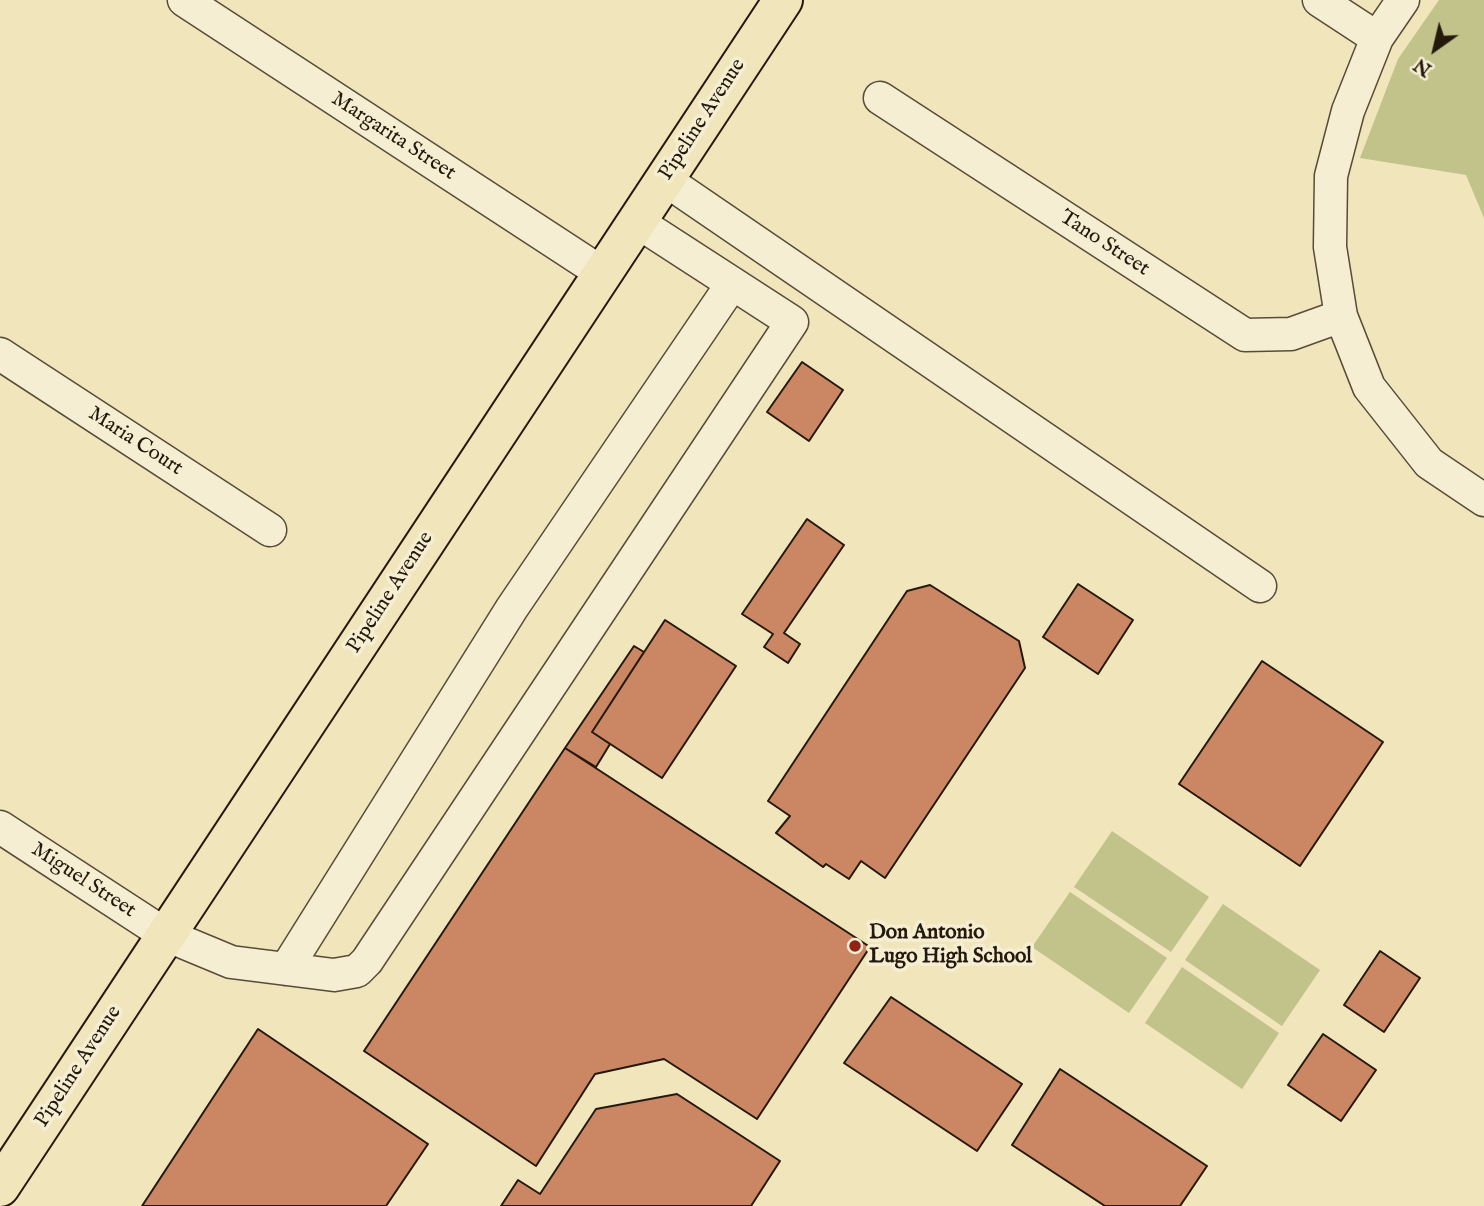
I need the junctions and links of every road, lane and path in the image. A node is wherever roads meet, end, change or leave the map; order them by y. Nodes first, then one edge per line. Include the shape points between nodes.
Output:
1 (184, 0) edge
2 (783, 0) edge
3 (1320, 0) edge
4 (1404, 0) edge
5 (1377, 38) junction
6 (880, 98) dead end
7 (664, 179) junction
8 (636, 221) junction
9 (602, 273) junction
10 (732, 284) junction
11 (1341, 316) junction
12 (0, 354) edge
13 (1484, 500) edge
14 (270, 530) dead end
15 (1260, 586) dead end
16 (0, 827) edge
17 (166, 935) junction
18 (286, 969) junction
19 (0, 1187) edge

1 - 9 street, Margarita Street
2 - 7 main road, Pipeline Avenue
3 - 5 street
4 - 5 street
5 - 11 street via 1348,111 1331,176 1330,247
6 - 11 street, Tano Street via 1245,335 1291,334
7 - 8 main road, Pipeline Avenue
7 - 15 street
8 - 9 main road, Pipeline Avenue
8 - 10 street
9 - 17 main road, Pipeline Avenue
10 - 18 street via 512,608
10 - 18 street, Miguel Street via 792,322 367,961 357,971 334,975
11 - 13 street via 1369,387 1429,463
12 - 14 street, Maria Court
16 - 17 street, Miguel Street
17 - 18 street, Miguel Street via 231,962
17 - 19 main road, Pipeline Avenue

